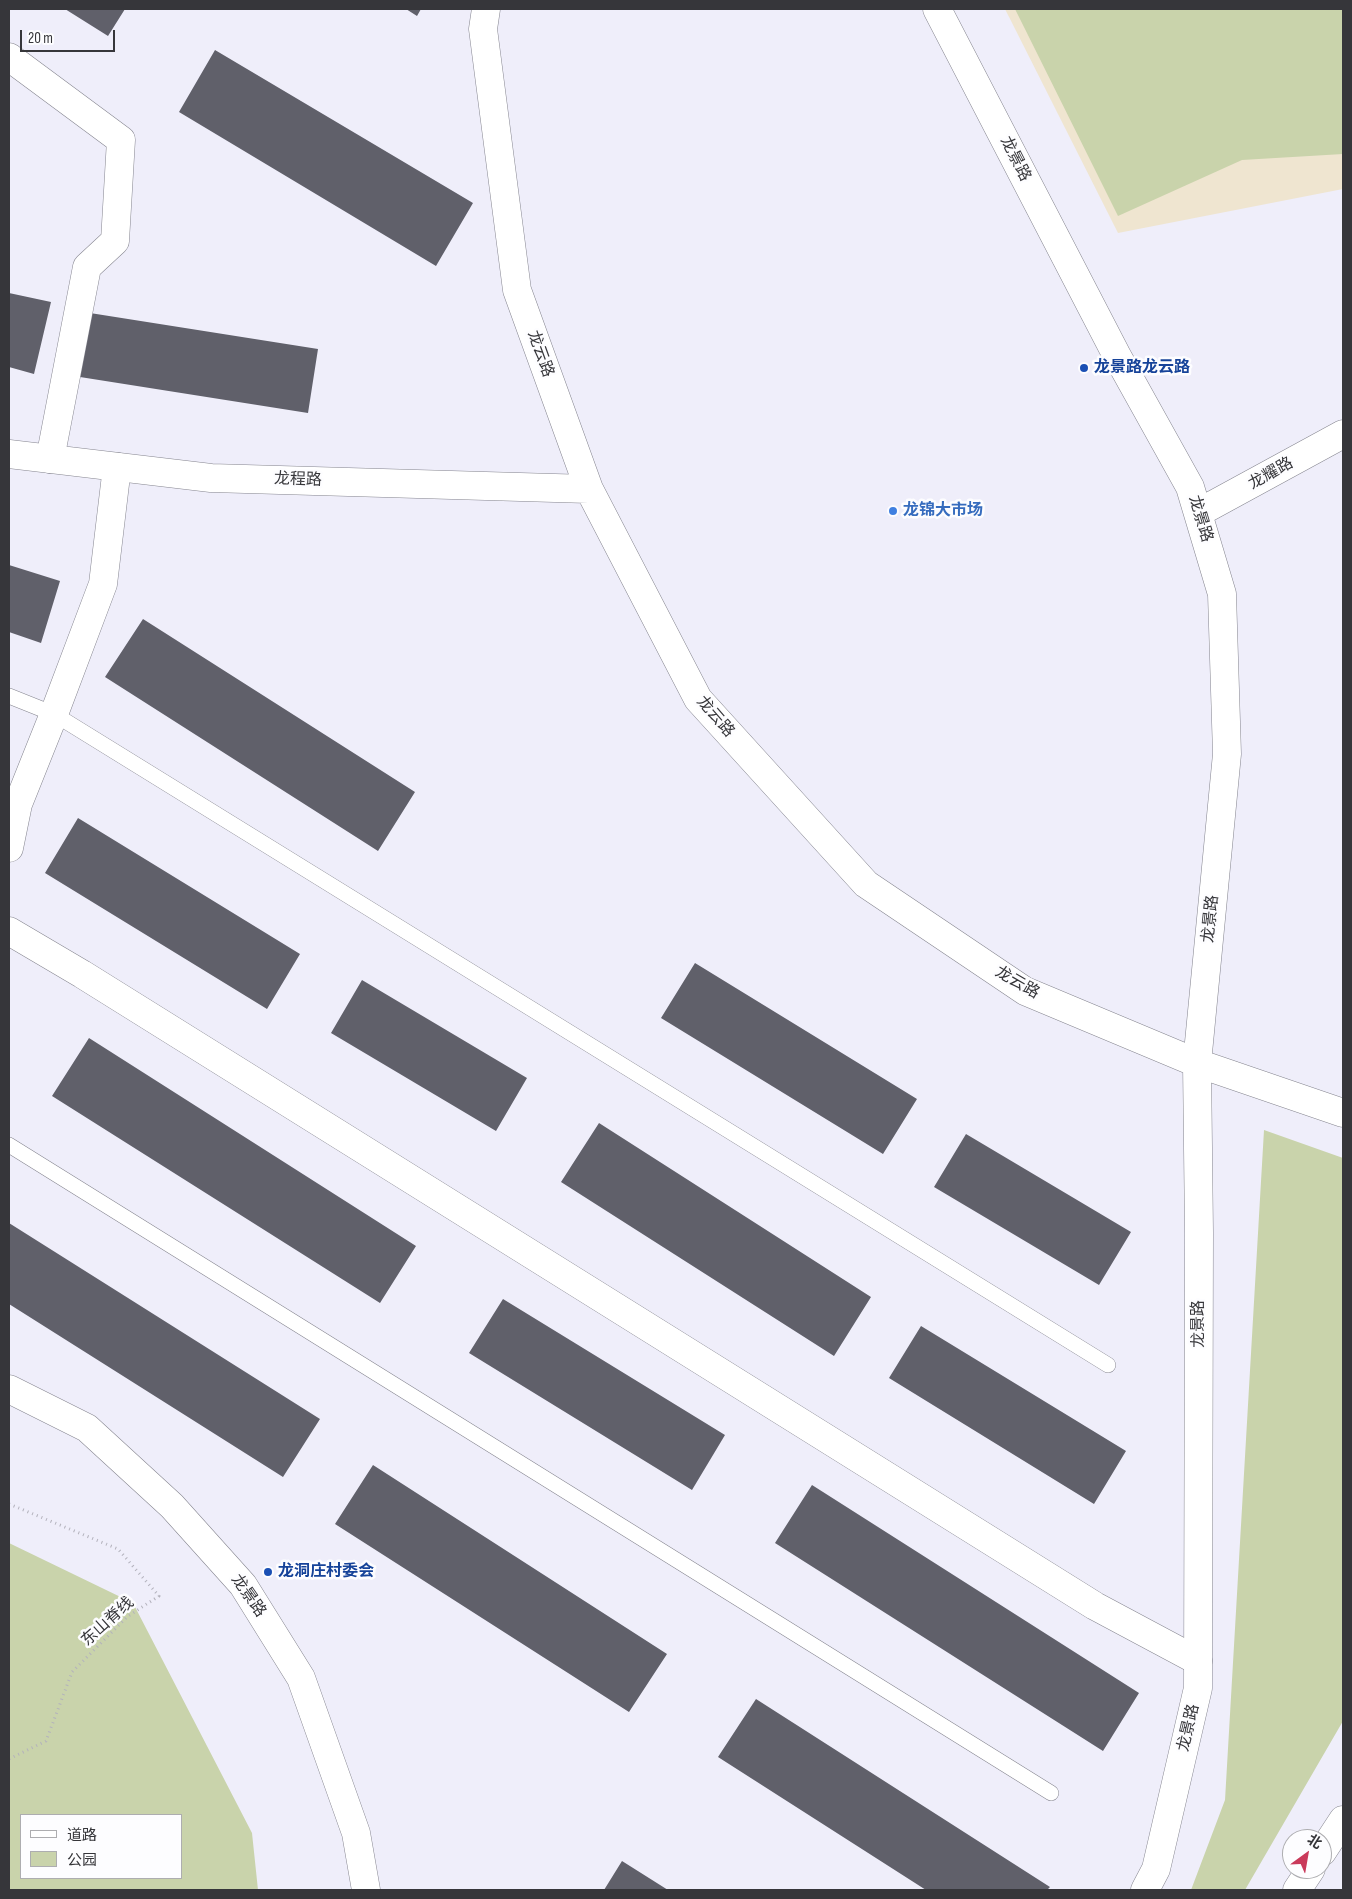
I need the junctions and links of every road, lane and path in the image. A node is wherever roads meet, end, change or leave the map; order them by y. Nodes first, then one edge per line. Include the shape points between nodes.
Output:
1 (486, 9) edge
2 (937, 9) edge
3 (9, 57) edge
4 (1343, 434) edge
5 (9, 454) edge
6 (50, 459) junction
7 (117, 467) junction
8 (589, 489) junction
9 (1198, 513) junction
10 (9, 696) edge
11 (54, 714) junction
12 (9, 848) edge
13 (9, 931) edge
14 (1197, 1063) junction
15 (1343, 1113) edge
16 (9, 1145) edge
17 (1108, 1365) dead end
18 (9, 1389) edge
19 (9, 1504) edge
20 (1198, 1661) junction
21 (9, 1759) edge
22 (1051, 1792) dead end
23 (1343, 1820) edge
24 (1332, 1837) edge
25 (1304, 1879) edge
26 (366, 1890) edge
27 (1145, 1890) edge
28 (1297, 1890) edge

1 - 8 street, 龙云路 via 483,29 517,290
2 - 9 street, 龙景路 via 1116,354 1190,486
3 - 6 street via 122,140 115,241 87,267
4 - 9 street, 龙耀路
5 - 6 street, 龙程路
6 - 7 street, 龙程路
7 - 8 street, 龙程路 via 211,478
7 - 11 street via 103,584
8 - 14 street, 龙云路 via 698,699 866,884 1025,991
9 - 14 street, 龙景路 via 1222,594 1227,754
10 - 11 lane
11 - 12 street via 18,804
11 - 17 lane
13 - 20 street via 91,979 1095,1606
14 - 15 street, 龙云路
14 - 20 street, 龙景路
16 - 22 lane
18 - 26 street, 龙景路 via 88,1428 172,1506 243,1585 301,1678 356,1833
19 - 21 path, 东山脊线 via 118,1549 159,1596 127,1617 72,1672 46,1741
20 - 27 street, 龙景路 via 1198,1688 1163,1840 1156,1869
23 - 24 street
25 - 28 street

